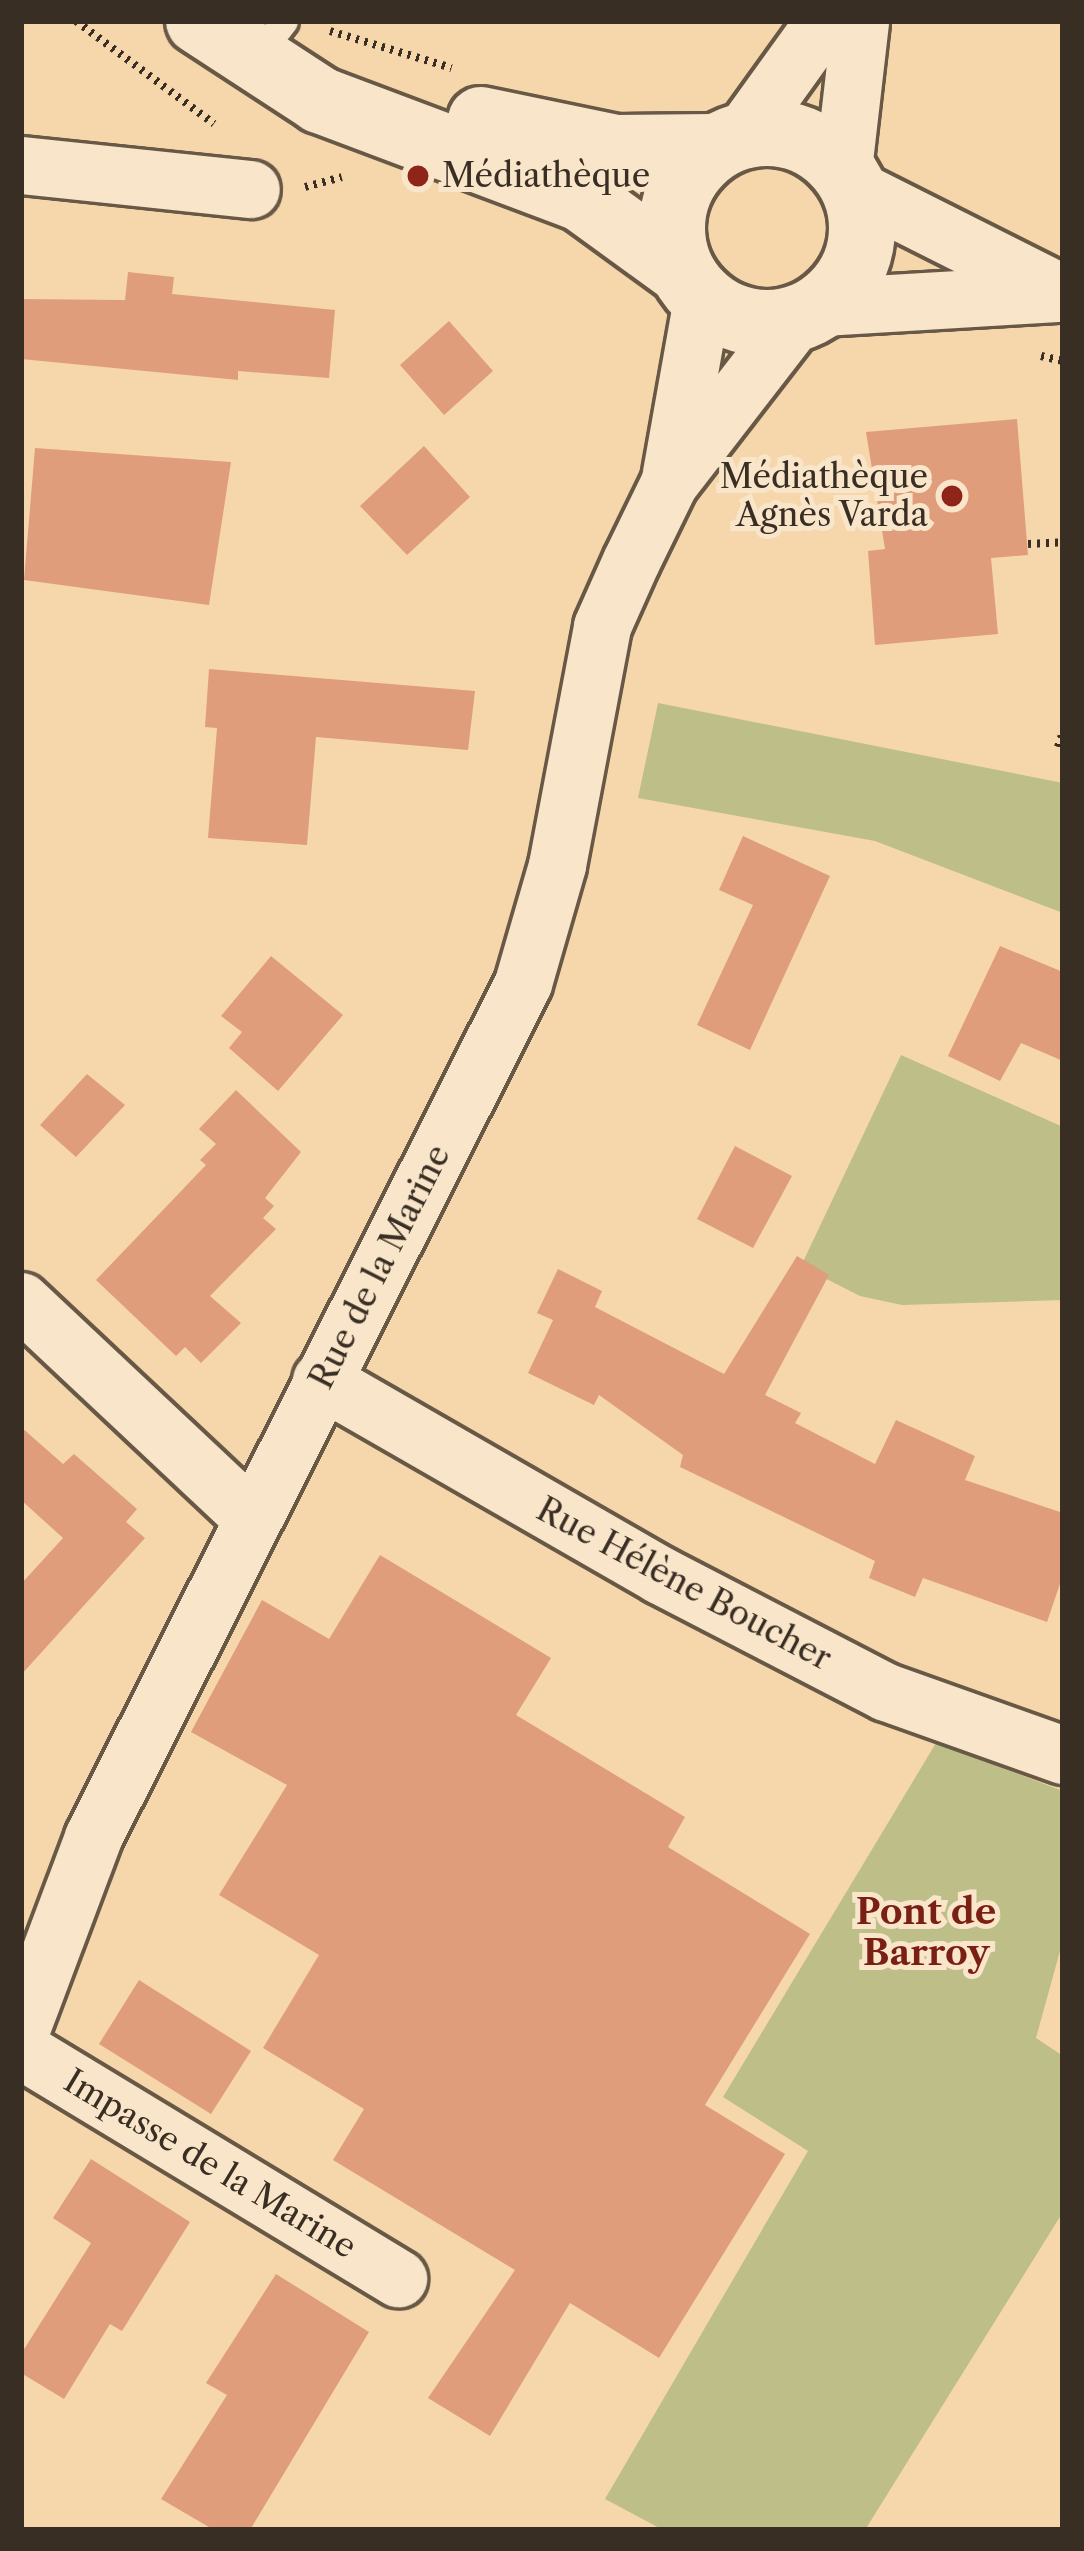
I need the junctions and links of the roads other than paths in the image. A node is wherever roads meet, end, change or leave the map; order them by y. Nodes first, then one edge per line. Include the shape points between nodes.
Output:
1 (199, 21) edge
2 (824, 21) edge
3 (860, 21) edge
4 (276, 24) edge
5 (728, 141) junction
6 (21, 165) edge
7 (849, 179) junction
8 (251, 189) dead end
9 (691, 285) junction
10 (1062, 294) edge
11 (809, 314) junction
12 (669, 483) junction
13 (21, 1300) edge
14 (321, 1380) junction
15 (251, 1517) junction
16 (1063, 1755) edge
17 (21, 2029) edge
18 (21, 2050) edge
19 (398, 2278) dead end

1 - 9 street via 320,100 581,198
2 - 5 street
3 - 7 street
4 - 5 street via 438,108 544,139
5 - 7 street via 779,133 815,145
5 - 9 street via 689,171 674,202
6 - 8 street
7 - 10 street
7 - 11 street via 860,254
9 - 11 street via 746,321
9 - 12 street, Rue de la Marine
10 - 11 street
11 - 12 street, Rue de la Marine
12 - 14 street, Rue de la Marine via 602,626 557,865 523,983
13 - 15 street
14 - 15 street, Rue de la Marine
14 - 16 street, Rue Hélène Boucher via 660,1575 886,1692
15 - 17 street, Rue de la Marine via 93,1837
18 - 19 street, Impasse de la Marine

